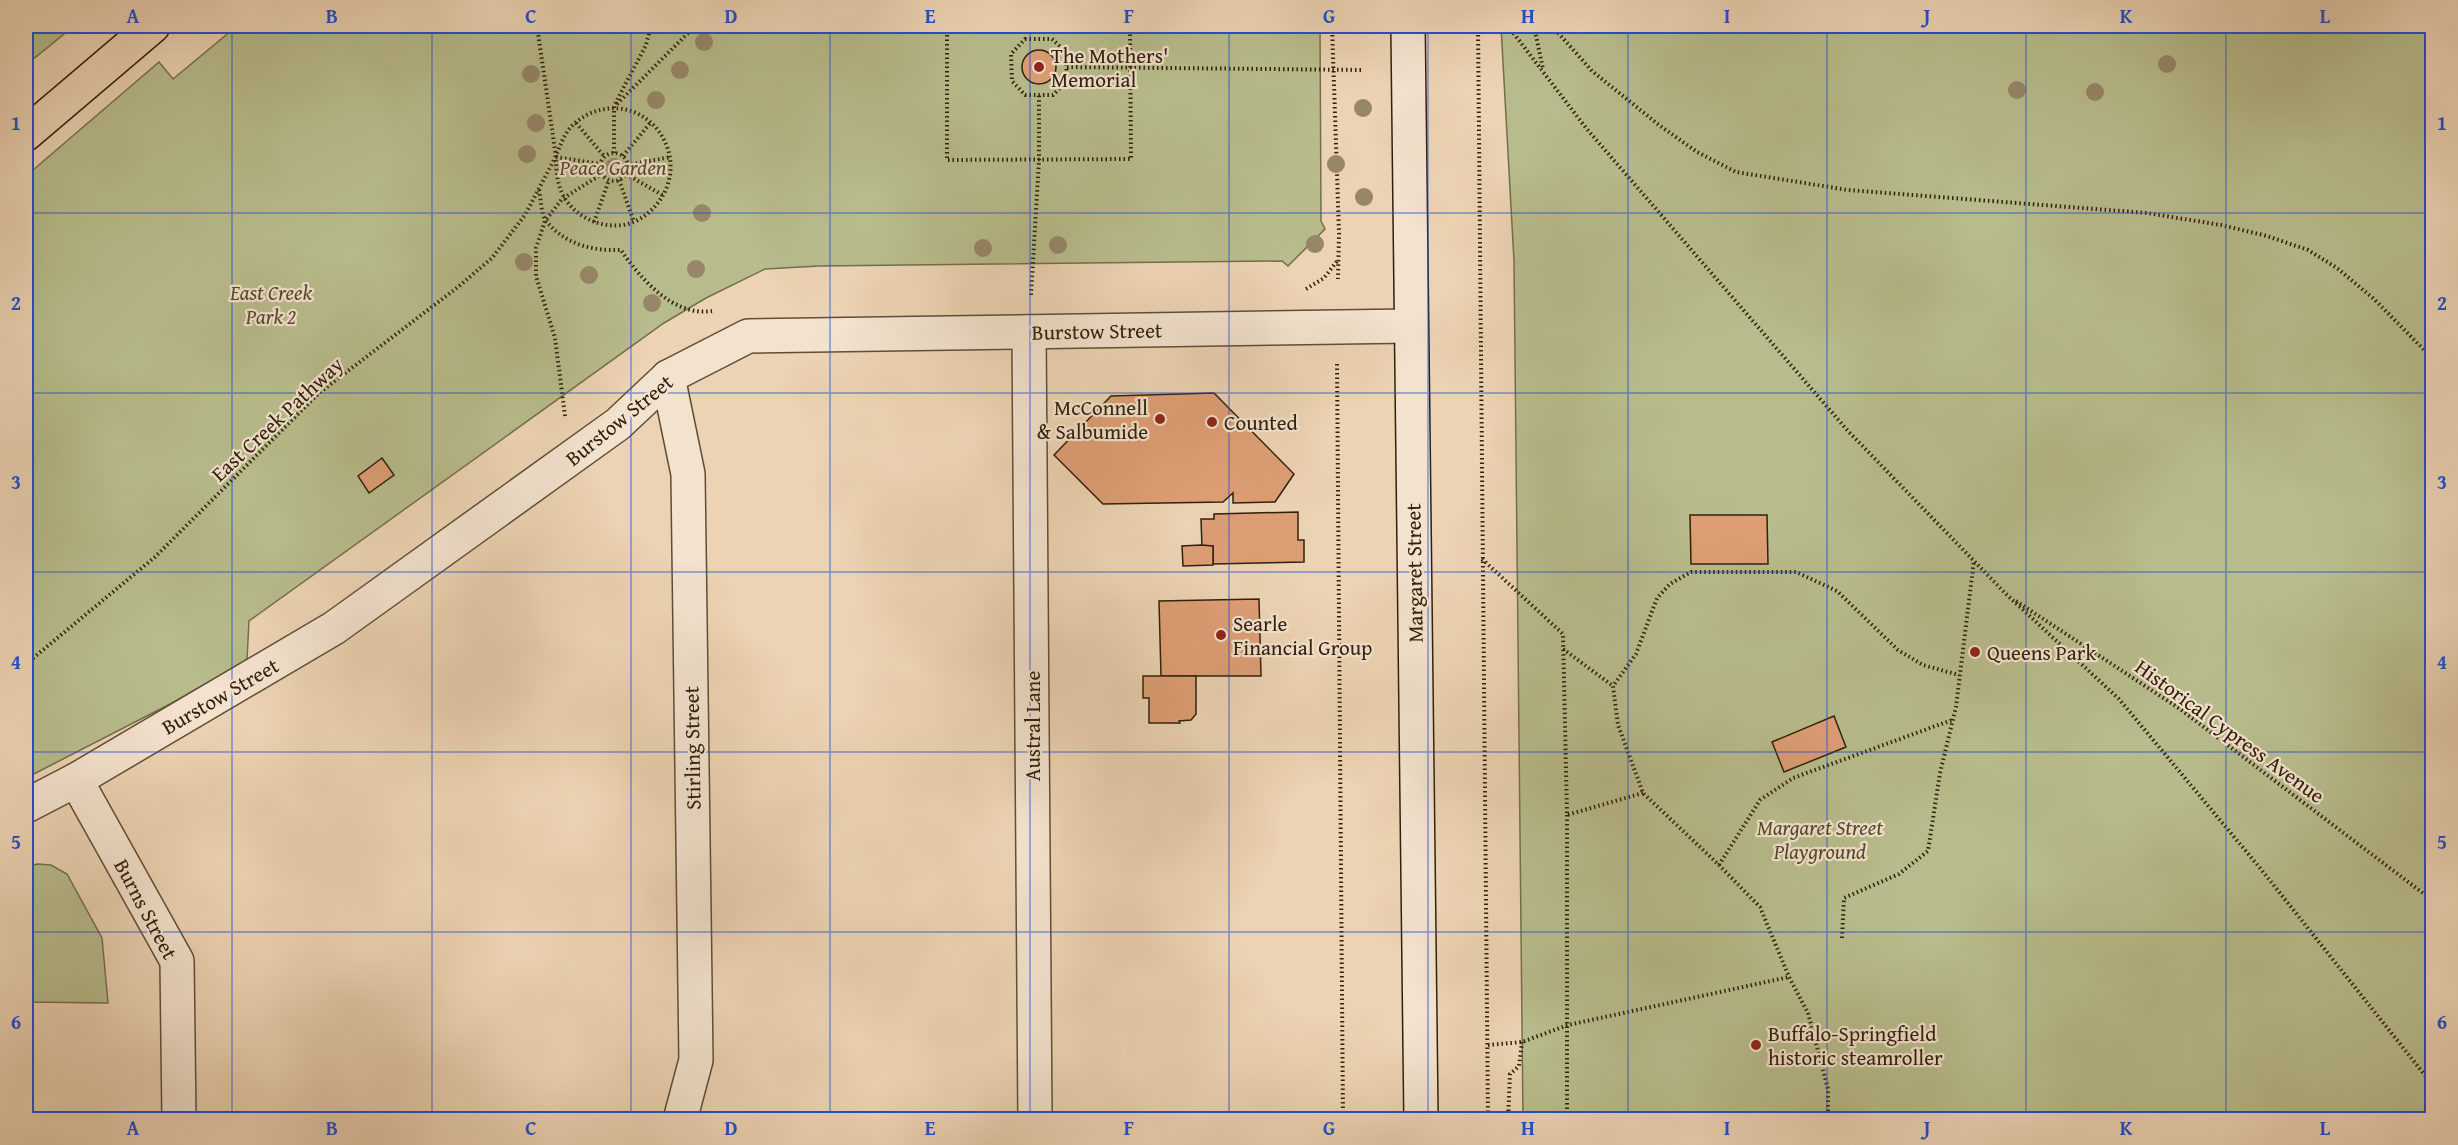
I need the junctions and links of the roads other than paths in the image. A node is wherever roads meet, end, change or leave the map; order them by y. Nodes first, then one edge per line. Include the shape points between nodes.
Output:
1 (153, 26) edge
2 (1408, 26) edge
3 (26, 134) edge
4 (1410, 326) junction
5 (1029, 332) junction
6 (668, 377) junction
7 (76, 780) junction
8 (26, 806) edge
9 (179, 1119) edge
10 (680, 1119) edge
11 (1035, 1119) edge
12 (1421, 1119) edge

1 - 3 main road
2 - 4 street, Margaret Street
4 - 5 street, Burstow Street
4 - 12 street, Margaret Street
5 - 6 street, Burstow Street via 748,336
5 - 11 street, Austral Lane
6 - 7 street, Burstow Street via 618,424 334,628
6 - 10 street, Stirling Street via 688,474 696,1060
7 - 8 street, Burstow Street
7 - 9 street, Burns Street via 177,961

